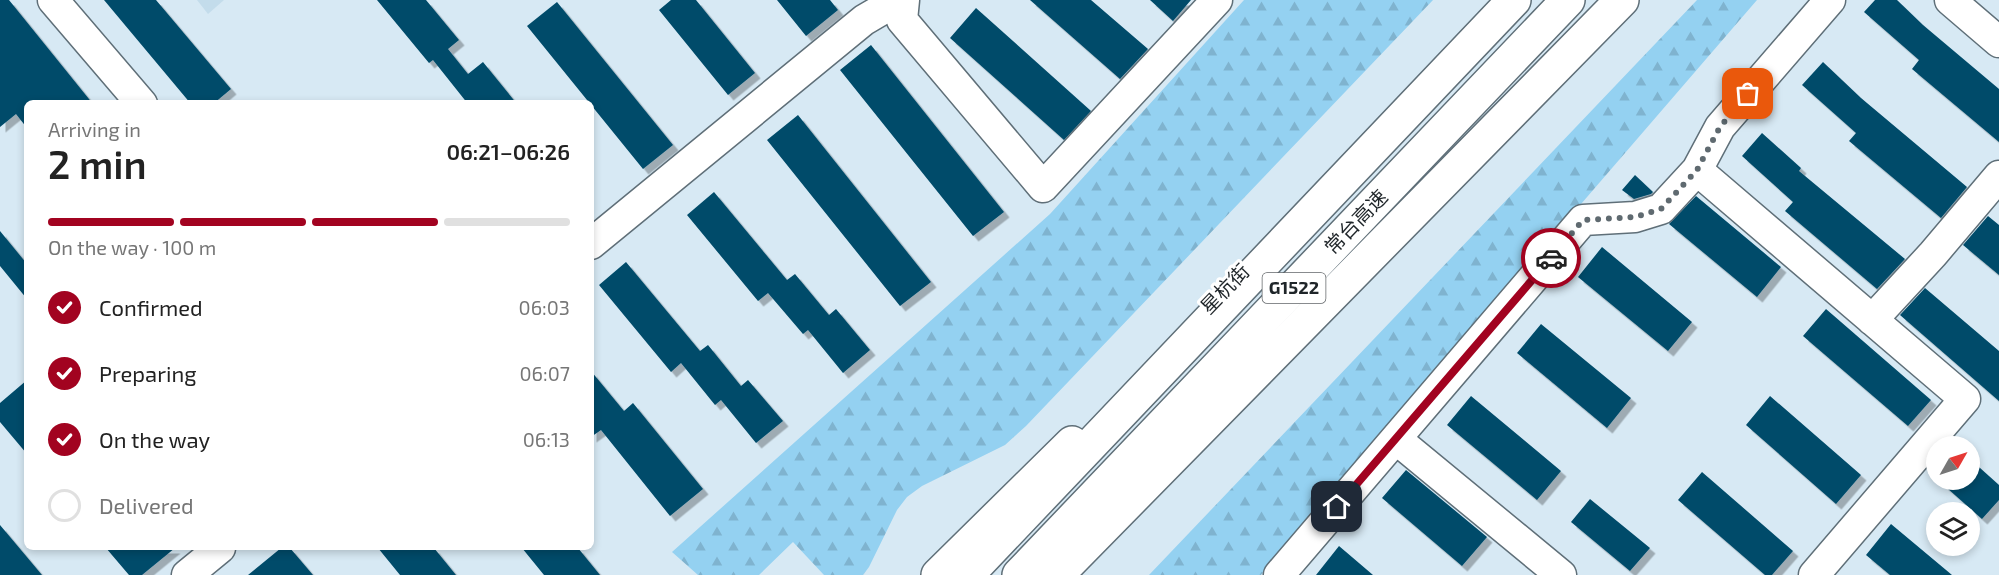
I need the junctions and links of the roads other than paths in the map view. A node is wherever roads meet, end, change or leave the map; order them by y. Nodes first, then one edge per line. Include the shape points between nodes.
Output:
1 (53, 0) edge
2 (898, 0) edge
3 (904, 0) edge
4 (1217, 0) edge
5 (1509, 0) edge
6 (1514, 0) edge
7 (1568, 0) edge
8 (1622, 0) edge
9 (1830, 0) edge
10 (1950, 0) edge
11 (855, 10) edge
12 (1999, 42) edge
13 (139, 100) edge
14 (1697, 170) junction
15 (1999, 176) edge
16 (594, 241) edge
17 (1872, 320) junction
18 (1396, 439) junction
19 (218, 550) edge
20 (187, 575) edge
21 (938, 575) edge
22 (967, 575) edge
23 (1019, 575) edge
24 (1057, 575) edge
25 (1279, 575) edge
26 (1561, 575) edge
27 (1814, 575) edge

1 - 13 street
2 - 11 street
3 - 4 street via 902,20 1043,188
5 - 21 main road, 星杭街 via 1166,350
6 - 22 main road, 常台高速 / G1522
7 - 23 main road, 常台高速 / G1522
8 - 24 main road
9 - 14 street via 1720,127
10 - 12 street
11 - 16 street
14 - 17 street
14 - 18 street via 1661,209 1635,217 1583,220
15 - 17 street
17 - 27 street via 1965,399
18 - 25 street
18 - 26 street
19 - 20 street

